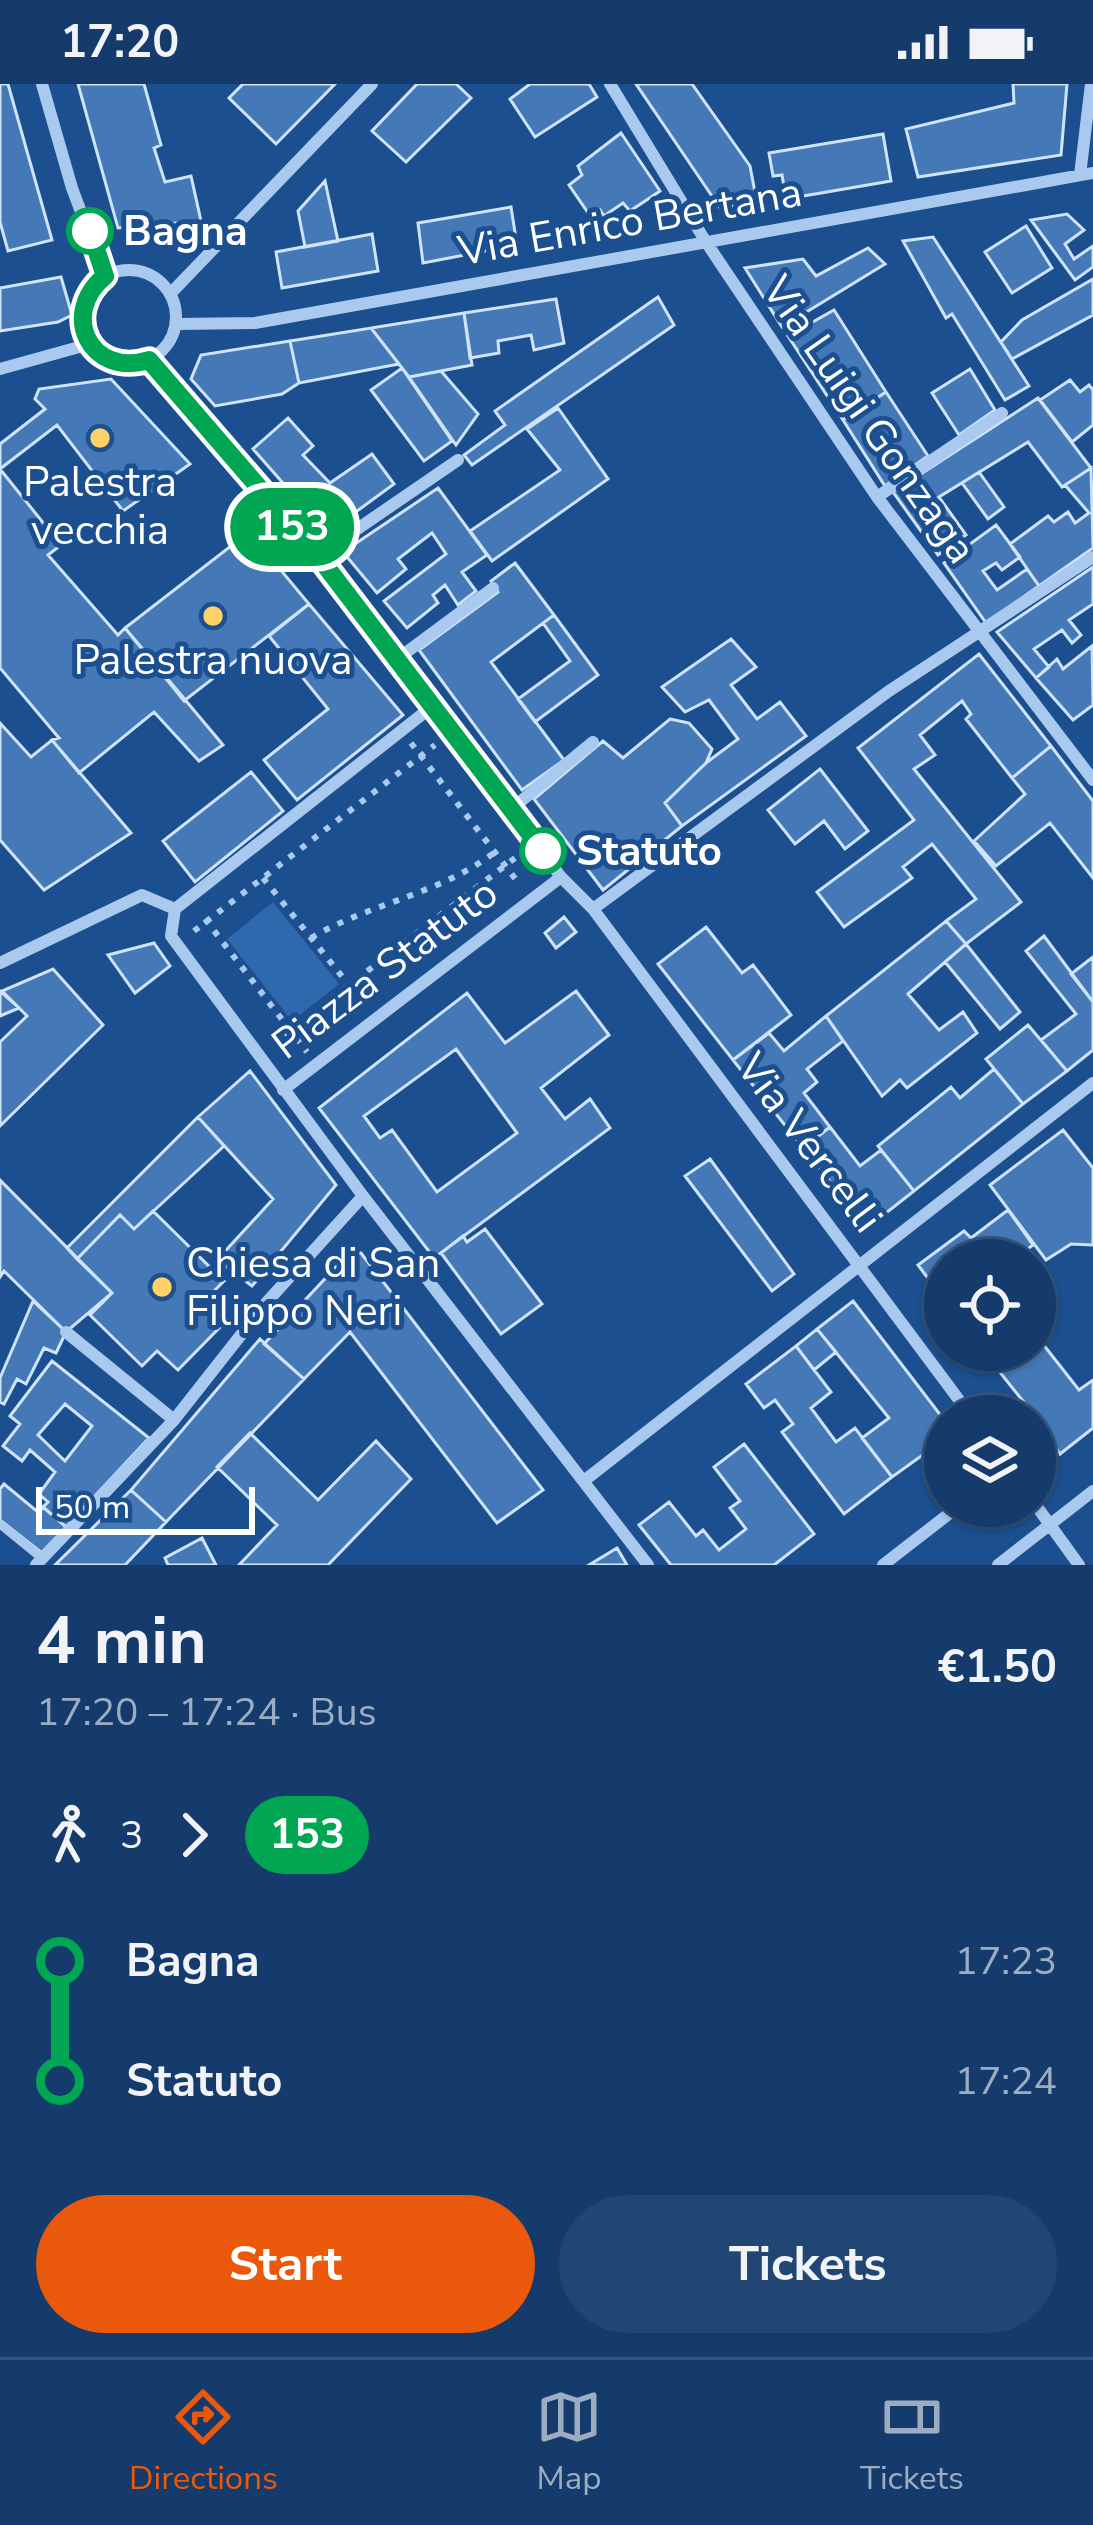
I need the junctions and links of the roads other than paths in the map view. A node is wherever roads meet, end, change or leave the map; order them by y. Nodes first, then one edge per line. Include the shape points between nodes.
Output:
1 (42, 84) edge
2 (372, 84) edge
3 (610, 84) edge
4 (1091, 84) edge
5 (1086, 174) edge
6 (706, 242) junction
7 (105, 276) junction
8 (171, 292) junction
9 (177, 324) junction
10 (90, 344) junction
11 (149, 360) junction
12 (0, 369) edge
13 (1002, 412) dead end
14 (458, 460) dead end
15 (877, 497) junction
16 (318, 556) junction
17 (1093, 557) edge
18 (493, 588) dead end
19 (978, 635) junction
20 (396, 660) junction
21 (434, 705) junction
22 (593, 742) dead end
23 (1091, 773) edge
24 (510, 810) junction
25 (561, 877) junction
26 (175, 909) junction
27 (593, 909) junction
28 (0, 963) edge
29 (1093, 1082) edge
30 (283, 1090) junction
31 (362, 1196) junction
32 (860, 1265) junction
33 (66, 1331) dead end
34 (956, 1395) edge
35 (174, 1420) junction
36 (585, 1480) junction
37 (1093, 1491) edge
38 (1056, 1520) edge
39 (0, 1524) edge
40 (932, 1527) edge
41 (1046, 1527) edge
42 (1050, 1527) edge
43 (40, 1562) edge
44 (648, 1565) edge
45 (883, 1565) edge
46 (998, 1565) edge
47 (1079, 1565) edge

1 - 7 street
2 - 8 street
3 - 6 street, Via Luigi Gonzaga
4 - 5 street
5 - 6 street, Via Enrico Bertana
6 - 9 street, Via Enrico Bertana via 255,323
6 - 15 street, Via Luigi Gonzaga
7 - 8 street via 148,273
7 - 10 street via 85,299
8 - 9 street
9 - 11 street
10 - 11 street via 123,364
10 - 12 street
11 - 16 street, Via Vercelli
13 - 15 street
14 - 16 street
15 - 19 street, Via Luigi Gonzaga
16 - 20 street, Via Vercelli
17 - 19 street
18 - 20 street
19 - 23 street, Via Luigi Gonzaga
19 - 27 street
20 - 21 street, Via Vercelli
21 - 24 street, Via Vercelli
21 - 26 street
22 - 24 street
24 - 25 street, Via Vercelli
25 - 27 street, Via Vercelli
25 - 30 street, Piazza Statuto
26 - 28 street via 142,895
26 - 30 street, Piazza Statuto via 171,937
27 - 32 street, Via Vercelli
29 - 32 street
30 - 31 street
31 - 35 street
31 - 36 street
32 - 34 street, Via Vercelli
32 - 36 street
33 - 35 street
35 - 43 street
36 - 44 street
37 - 38 street
39 - 43 lane
40 - 45 street
41 - 46 street
42 - 47 street

